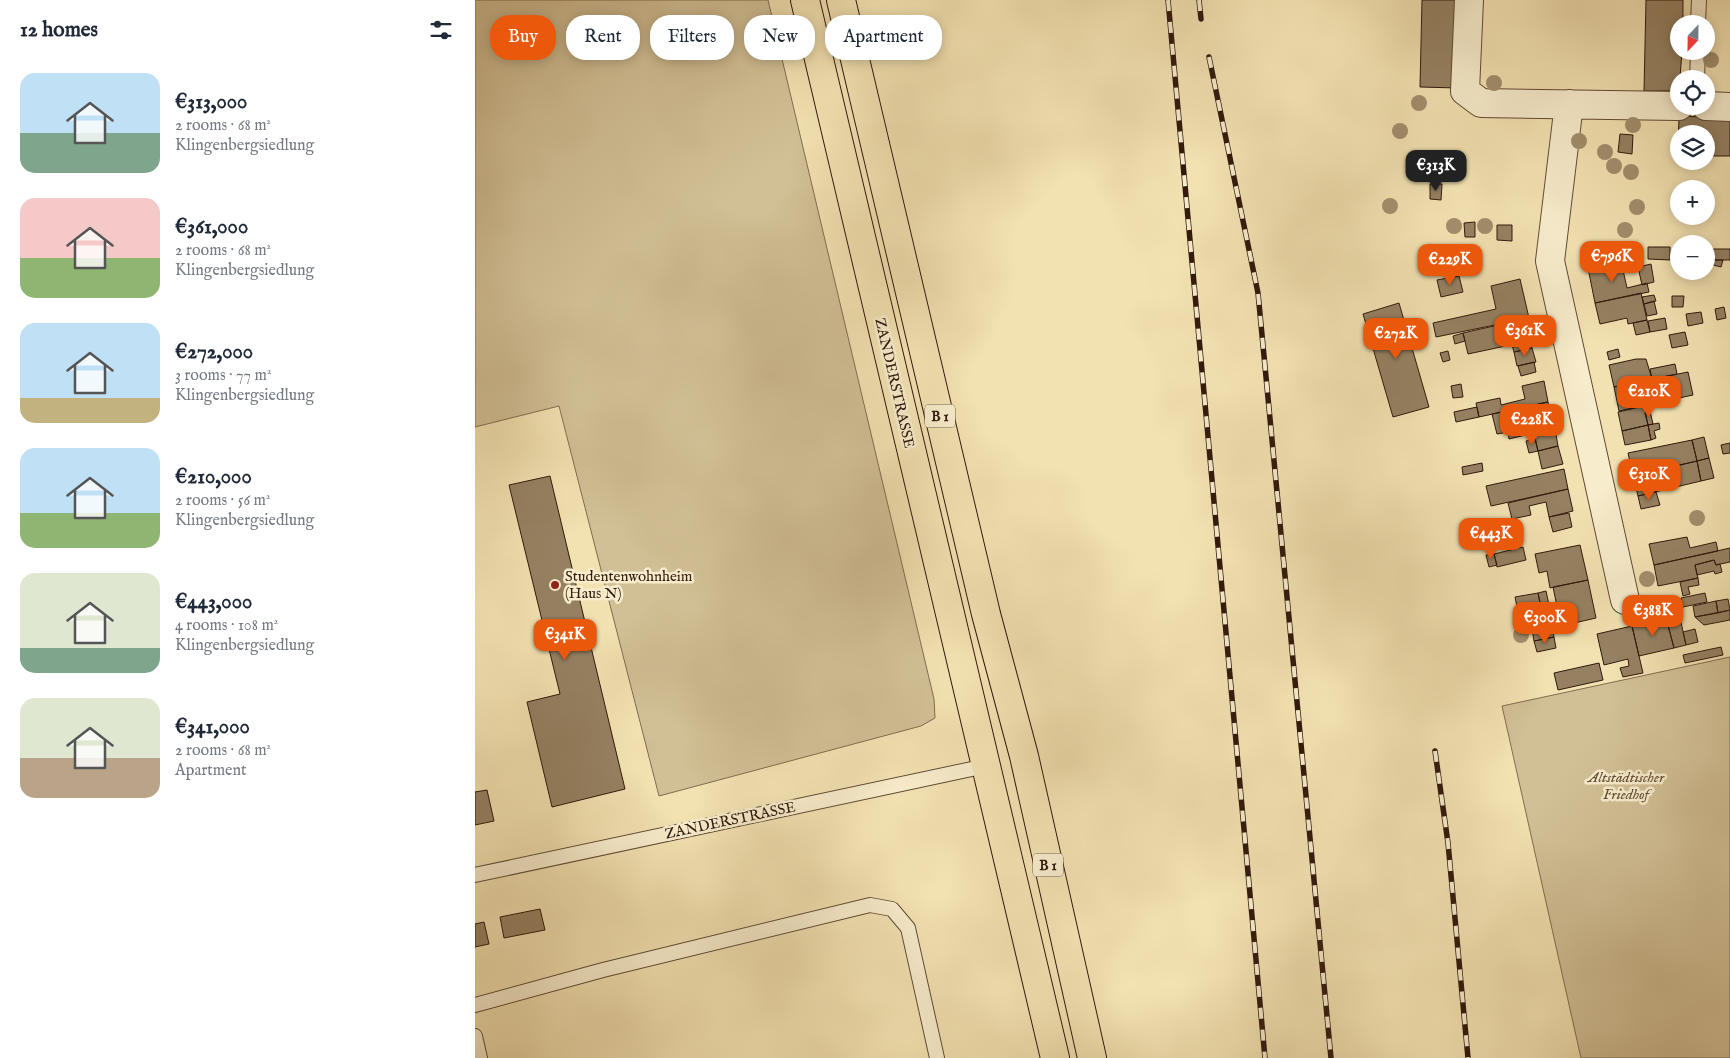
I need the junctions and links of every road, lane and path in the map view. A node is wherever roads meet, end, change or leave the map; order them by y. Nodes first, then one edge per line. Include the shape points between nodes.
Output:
1 (805, 0) edge
2 (841, 0) edge
3 (1469, 0) edge
4 (1699, 0) edge
5 (1698, 15) edge
6 (1569, 104) junction
7 (1670, 106) edge
8 (1715, 106) edge
9 (1730, 107) edge
10 (1625, 600) dead end
11 (1024, 756) junction
12 (986, 766) junction
13 (475, 875) edge
14 (475, 1005) edge
15 (475, 1036) edge
16 (1053, 1048) edge
17 (480, 1058) edge
18 (937, 1058) edge
19 (1092, 1058) edge

1 - 12 main road, ZANDERSTRASSE / B 1
2 - 11 main road, B 1 via 986,614
3 - 6 street via 1465,91 1481,103
4 - 5 lane
6 - 7 street
6 - 10 street via 1550,261
8 - 9 street
11 - 12 main road, ZANDERSTRASSE
11 - 19 main road, B 1
12 - 13 lane, ZANDERSTRASSE
12 - 16 main road, ZANDERSTRASSE / B 1
14 - 18 lane via 603,970 870,905 892,909 908,928
15 - 17 lane

